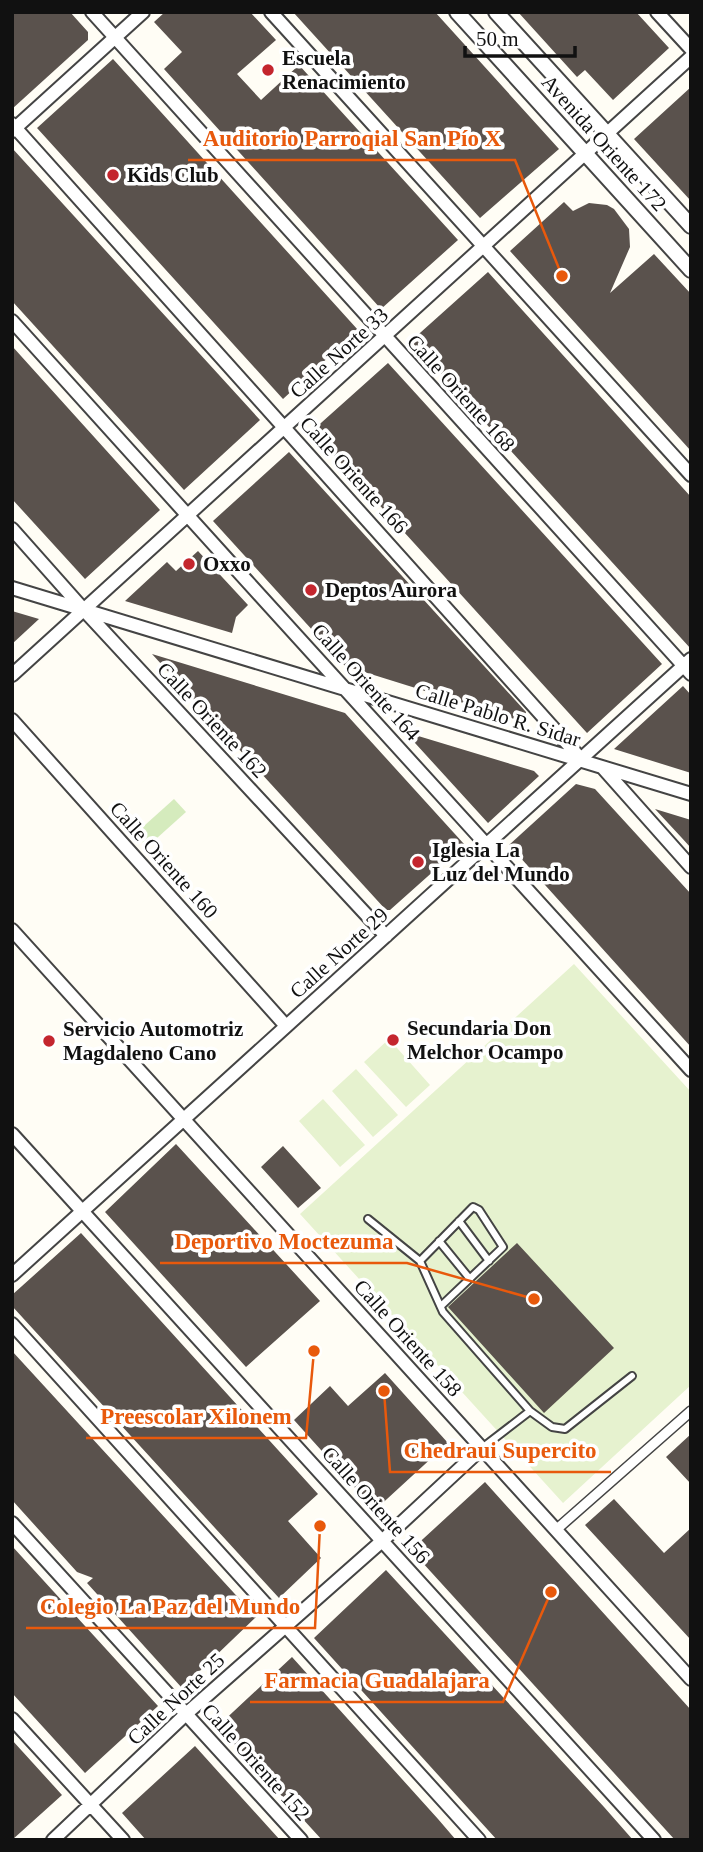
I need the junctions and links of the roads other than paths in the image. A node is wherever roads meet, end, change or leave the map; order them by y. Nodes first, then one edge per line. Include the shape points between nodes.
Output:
1 (92, 12) edge
2 (143, 12) edge
3 (271, 12) edge
4 (457, 12) edge
5 (496, 12) edge
6 (657, 12) edge
7 (115, 37) junction
8 (691, 49) edge
9 (691, 57) edge
10 (13, 128) edge
11 (607, 133) junction
12 (585, 153) junction
13 (691, 226) edge
14 (485, 247) junction
15 (691, 270) edge
16 (12, 321) edge
17 (385, 338) junction
18 (286, 428) junction
19 (691, 475) edge
20 (187, 514) junction
21 (12, 528) edge
22 (12, 588) edge
23 (83, 609) junction
24 (688, 666) edge
25 (12, 675) edge
26 (347, 689) junction
27 (12, 720) edge
28 (581, 759) junction
29 (602, 767) junction
30 (691, 794) edge
31 (486, 846) junction
32 (691, 867) edge
33 (12, 930) edge
34 (386, 936) junction
35 (286, 1026) junction
36 (691, 1070) edge
37 (184, 1118) junction
38 (12, 1134) edge
39 (83, 1211) junction
40 (368, 1219) dead end
41 (459, 1221) junction
42 (439, 1241) junction
43 (420, 1261) junction
44 (489, 1261) junction
45 (12, 1275) edge
46 (470, 1279) junction
47 (441, 1306) junction
48 (12, 1324) edge
49 (632, 1376) dead end
50 (530, 1411) junction
51 (691, 1411) edge
52 (482, 1448) junction
53 (12, 1524) edge
54 (557, 1529) junction
55 (382, 1541) junction
56 (285, 1626) junction
57 (691, 1679) edge
58 (186, 1714) junction
59 (12, 1719) edge
60 (91, 1805) junction
61 (53, 1840) edge
62 (123, 1840) edge
63 (301, 1840) edge
64 (479, 1840) edge
65 (653, 1840) edge

1 - 7 street, Calle Oriente 168
2 - 7 street
3 - 14 street
4 - 12 street, Avenida Oriente 172
5 - 11 street, Avenida Oriente 172
6 - 8 street
7 - 10 street
7 - 17 street, Calle Oriente 168
9 - 11 street, Calle Norte 33
10 - 18 street, Calle Oriente 166
11 - 12 street, Calle Norte 33
11 - 13 street, Avenida Oriente 172
12 - 14 street, Calle Norte 33
12 - 15 street, Avenida Oriente 172
14 - 17 street, Calle Norte 33
14 - 19 street
16 - 20 street, Calle Oriente 164
17 - 18 street, Calle Norte 33
17 - 24 street, Calle Oriente 168
18 - 20 street, Calle Norte 33
18 - 28 street, Calle Oriente 166
20 - 23 street, Calle Norte 33
20 - 26 street, Calle Oriente 164
21 - 23 street, Calle Oriente 162
22 - 23 street, Calle Pablo R. Sidar
23 - 25 street, Calle Norte 33
23 - 26 street, Calle Pablo R. Sidar
23 - 34 street, Calle Oriente 162
24 - 28 street, Calle Norte 29
26 - 28 street, Calle Pablo R. Sidar
26 - 31 street, Calle Oriente 164
27 - 35 street, Calle Oriente 160
28 - 29 street, Calle Pablo R. Sidar
28 - 31 street, Calle Norte 29
29 - 30 street, Calle Pablo R. Sidar
29 - 32 street
31 - 34 street, Calle Norte 29
31 - 36 street, Calle Oriente 164
33 - 37 street, Calle Oriente 158
34 - 35 street, Calle Norte 29
35 - 37 street, Calle Norte 29
37 - 39 street, Calle Norte 29
37 - 52 street, Calle Oriente 158
38 - 39 street, Calle Oriente 156
39 - 45 street, Calle Norte 29
39 - 55 street, Calle Oriente 156
40 - 43 lane
41 - 42 lane
41 - 44 lane
41 - 44 lane via 473,1207 479,1210 503,1247
42 - 43 lane
42 - 46 lane
43 - 47 lane
44 - 46 lane
46 - 47 lane
47 - 50 lane
48 - 56 street
49 - 50 lane via 565,1429 552,1427
50 - 52 lane
51 - 54 street
52 - 54 street, Calle Oriente 158
52 - 55 street, Calle Norte 25
53 - 58 street, Calle Oriente 152
54 - 57 street, Calle Oriente 158
55 - 56 street, Calle Norte 25
55 - 65 street, Calle Oriente 156
56 - 58 street, Calle Norte 25
56 - 64 street
58 - 60 street, Calle Norte 25
58 - 63 street, Calle Oriente 152
59 - 60 street
60 - 61 street, Calle Norte 25
60 - 62 street

